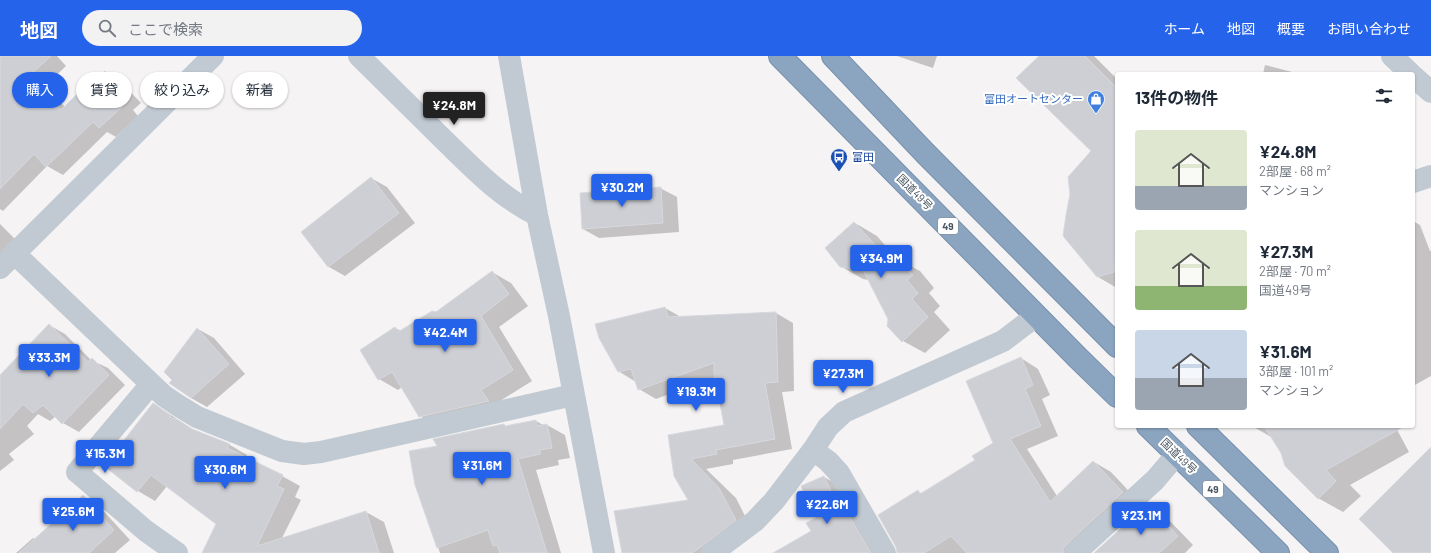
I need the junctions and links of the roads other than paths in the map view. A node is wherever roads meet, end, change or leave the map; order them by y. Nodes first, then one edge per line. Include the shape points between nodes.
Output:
1 (213, 56) edge
2 (359, 56) edge
3 (509, 56) edge
4 (780, 56) edge
5 (833, 56) edge
6 (1392, 56) edge
7 (1409, 72) edge
8 (1415, 78) edge
9 (1431, 92) edge
10 (1431, 176) edge
11 (1415, 181) edge
12 (537, 215) junction
13 (7, 261) edge
14 (1036, 316) junction
15 (1115, 343) edge
16 (151, 384) junction
17 (573, 394) junction
18 (1115, 394) edge
19 (1150, 428) edge
20 (1200, 428) edge
21 (813, 450) junction
22 (1177, 454) junction
23 (177, 553) edge
24 (604, 553) edge
25 (712, 553) edge
26 (885, 553) edge
27 (1075, 553) edge
28 (1278, 553) edge
29 (1327, 553) edge

1 - 13 street
2 - 12 street via 494,187 510,200
3 - 12 street
4 - 14 highway, 国道49号 / 49
5 - 15 highway via 925,153
6 - 7 street
8 - 9 street
10 - 11 street
12 - 17 street via 560,316
13 - 16 street
14 - 18 highway, 国道49号 / 49
14 - 21 street via 1003,341 844,412 828,427
16 - 17 street via 164,396 197,417 282,451 304,454
16 - 23 street via 77,472 146,531
17 - 24 street
19 - 22 highway, 国道49号 / 49
20 - 29 highway
21 - 25 street via 756,521
21 - 26 street via 839,473
22 - 27 street via 1155,480
22 - 28 highway, 国道49号 / 49

